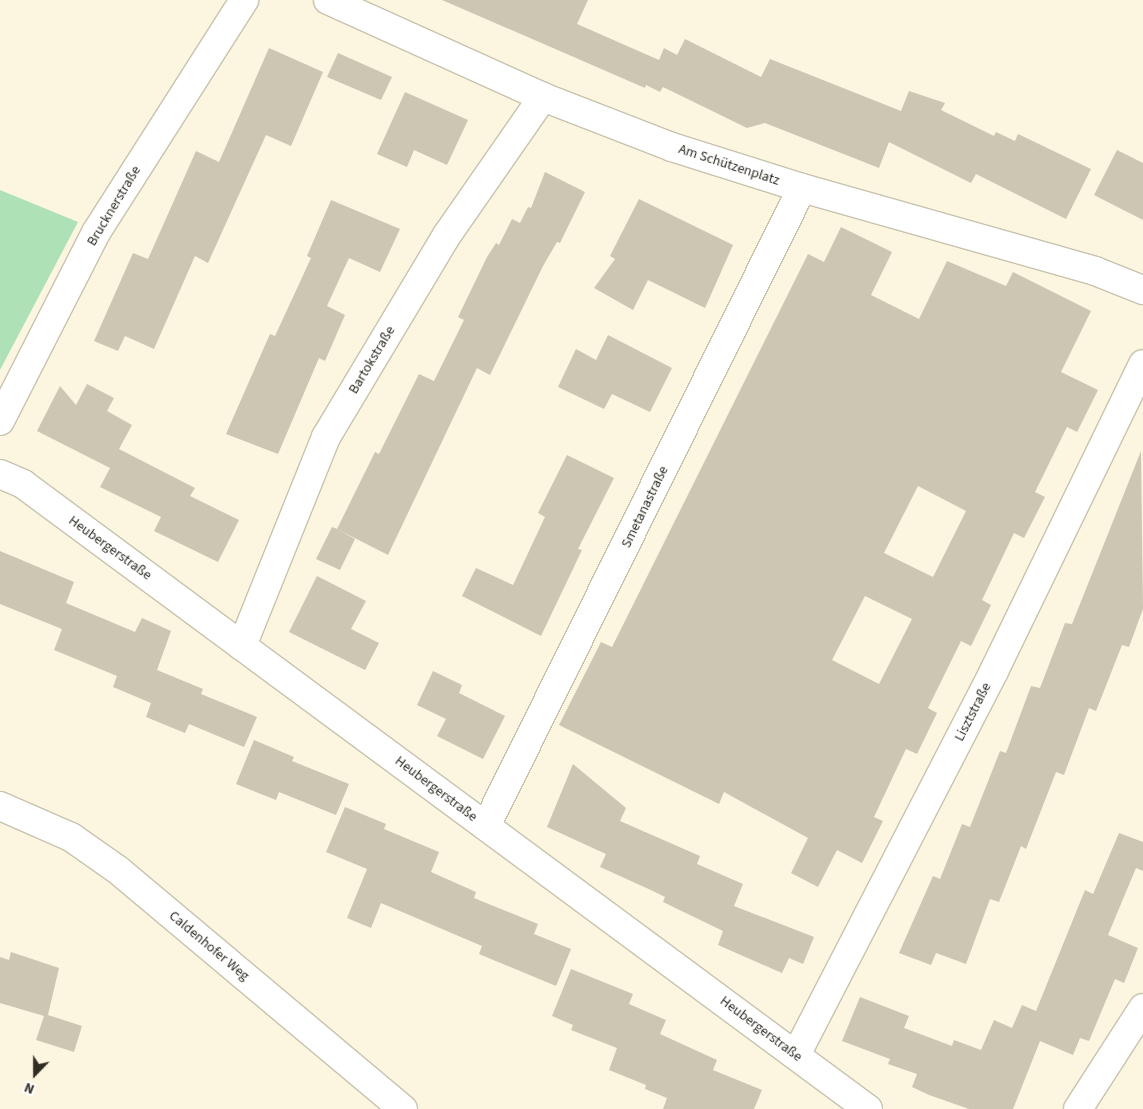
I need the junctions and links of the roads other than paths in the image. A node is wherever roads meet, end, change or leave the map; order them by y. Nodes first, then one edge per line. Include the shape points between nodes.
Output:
1 (244, 0) edge
2 (328, 0) edge
3 (543, 98) junction
4 (802, 188) junction
5 (1143, 290) edge
6 (1143, 364) edge
7 (0, 421) edge
8 (0, 474) edge
9 (242, 646) junction
10 (0, 806) edge
11 (486, 826) junction
12 (1143, 1008) edge
13 (796, 1055) junction
14 (403, 1109) edge
15 (868, 1109) edge
16 (1078, 1109) edge

1 - 7 street, Brucknerstraße via 97,231
2 - 3 street, Am Schützenplatz
3 - 4 street, Am Schützenplatz via 672,147
3 - 9 street, Bartokstraße via 447,235 326,437
4 - 5 street, Am Schützenplatz via 1094,271
4 - 11 street, Smetanastraße
6 - 13 street, Lisztstraße via 994,671
8 - 9 street, Heubergerstraße via 23,484
9 - 11 street, Heubergerstraße
10 - 14 street, Caldenhofer Weg via 71,837 118,870
11 - 13 street, Heubergerstraße
12 - 16 street
13 - 15 street, Heubergerstraße

